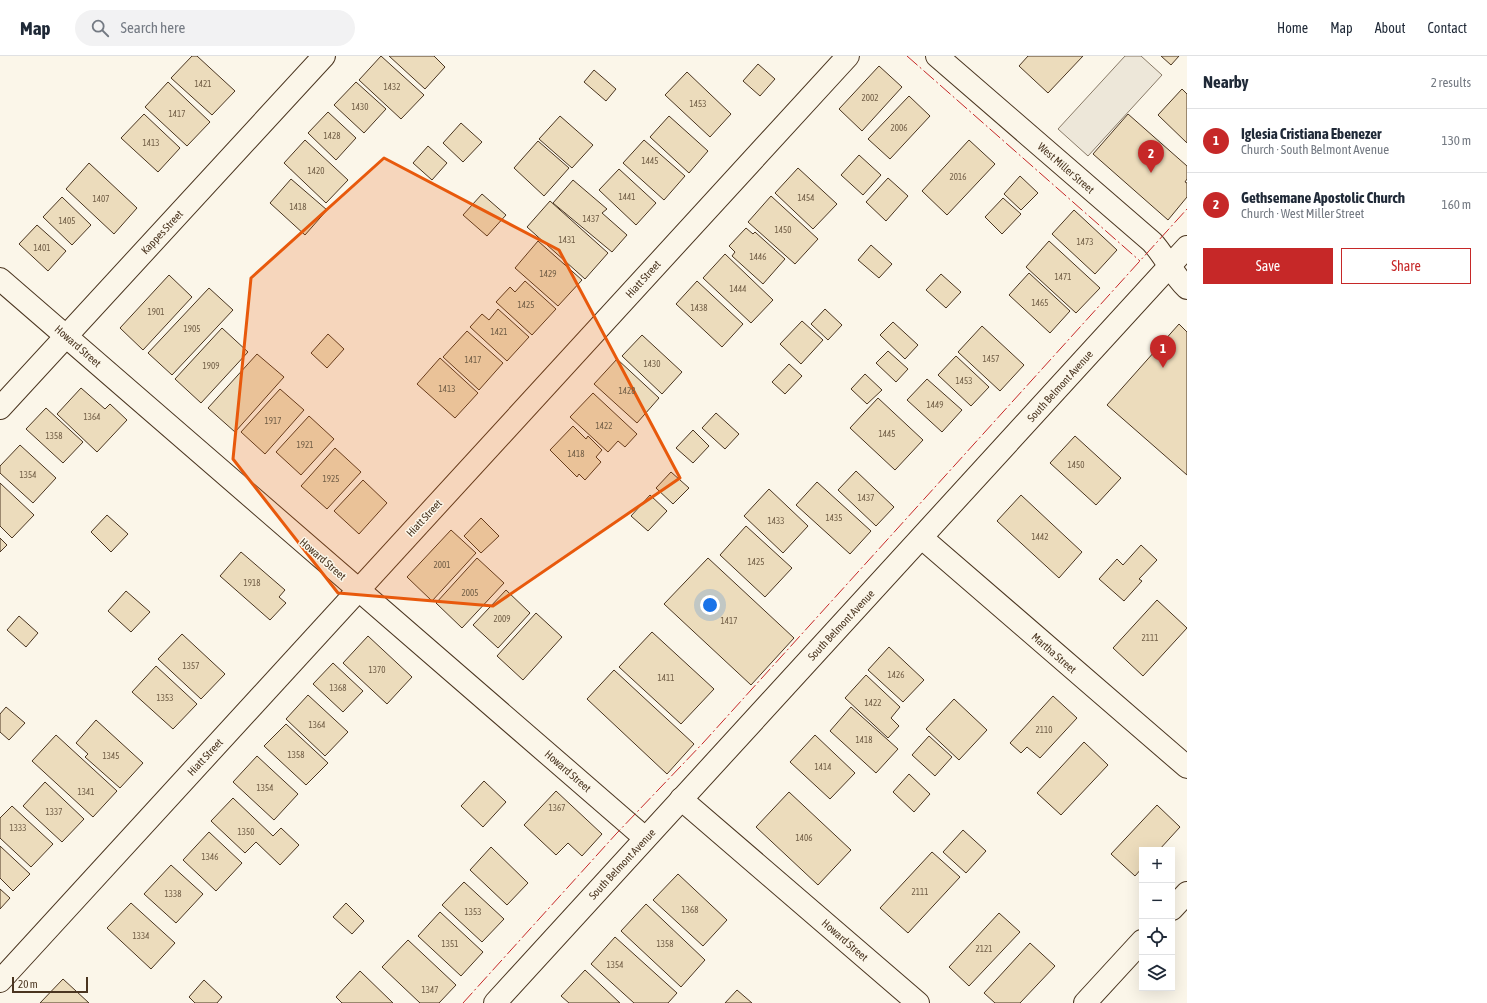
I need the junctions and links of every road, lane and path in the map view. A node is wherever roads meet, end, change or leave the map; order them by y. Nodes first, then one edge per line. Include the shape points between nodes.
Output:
1 (324, 56) edge
2 (848, 56) edge
3 (937, 56) edge
4 (1187, 247) edge
5 (1170, 266) junction
6 (0, 279) edge
7 (1187, 288) edge
8 (66, 336) junction
9 (0, 408) edge
10 (922, 538) junction
11 (358, 589) junction
12 (1187, 767) edge
13 (682, 799) junction
14 (645, 838) junction
15 (1187, 893) edge
16 (1175, 906) edge
17 (1139, 945) edge
18 (0, 981) edge
19 (494, 1003) edge
20 (918, 1003) edge
21 (1085, 1003) edge

1 - 8 street, Kappes Street
2 - 11 street, Hiatt Street
3 - 5 street, West Miller Street via 1152,242
4 - 5 street, South Belmont Avenue
5 - 7 street, West Miller Street via 1178,280
5 - 10 street, South Belmont Avenue
6 - 8 street, Howard Street
8 - 9 street, Kappes Street
8 - 11 street, Howard Street
10 - 12 street, Martha Street
10 - 13 street, South Belmont Avenue
11 - 14 street, Howard Street
11 - 18 street, Hiatt Street
13 - 14 street, South Belmont Avenue
13 - 20 street, Howard Street
14 - 19 street, South Belmont Avenue
15 - 16 street
17 - 21 street

